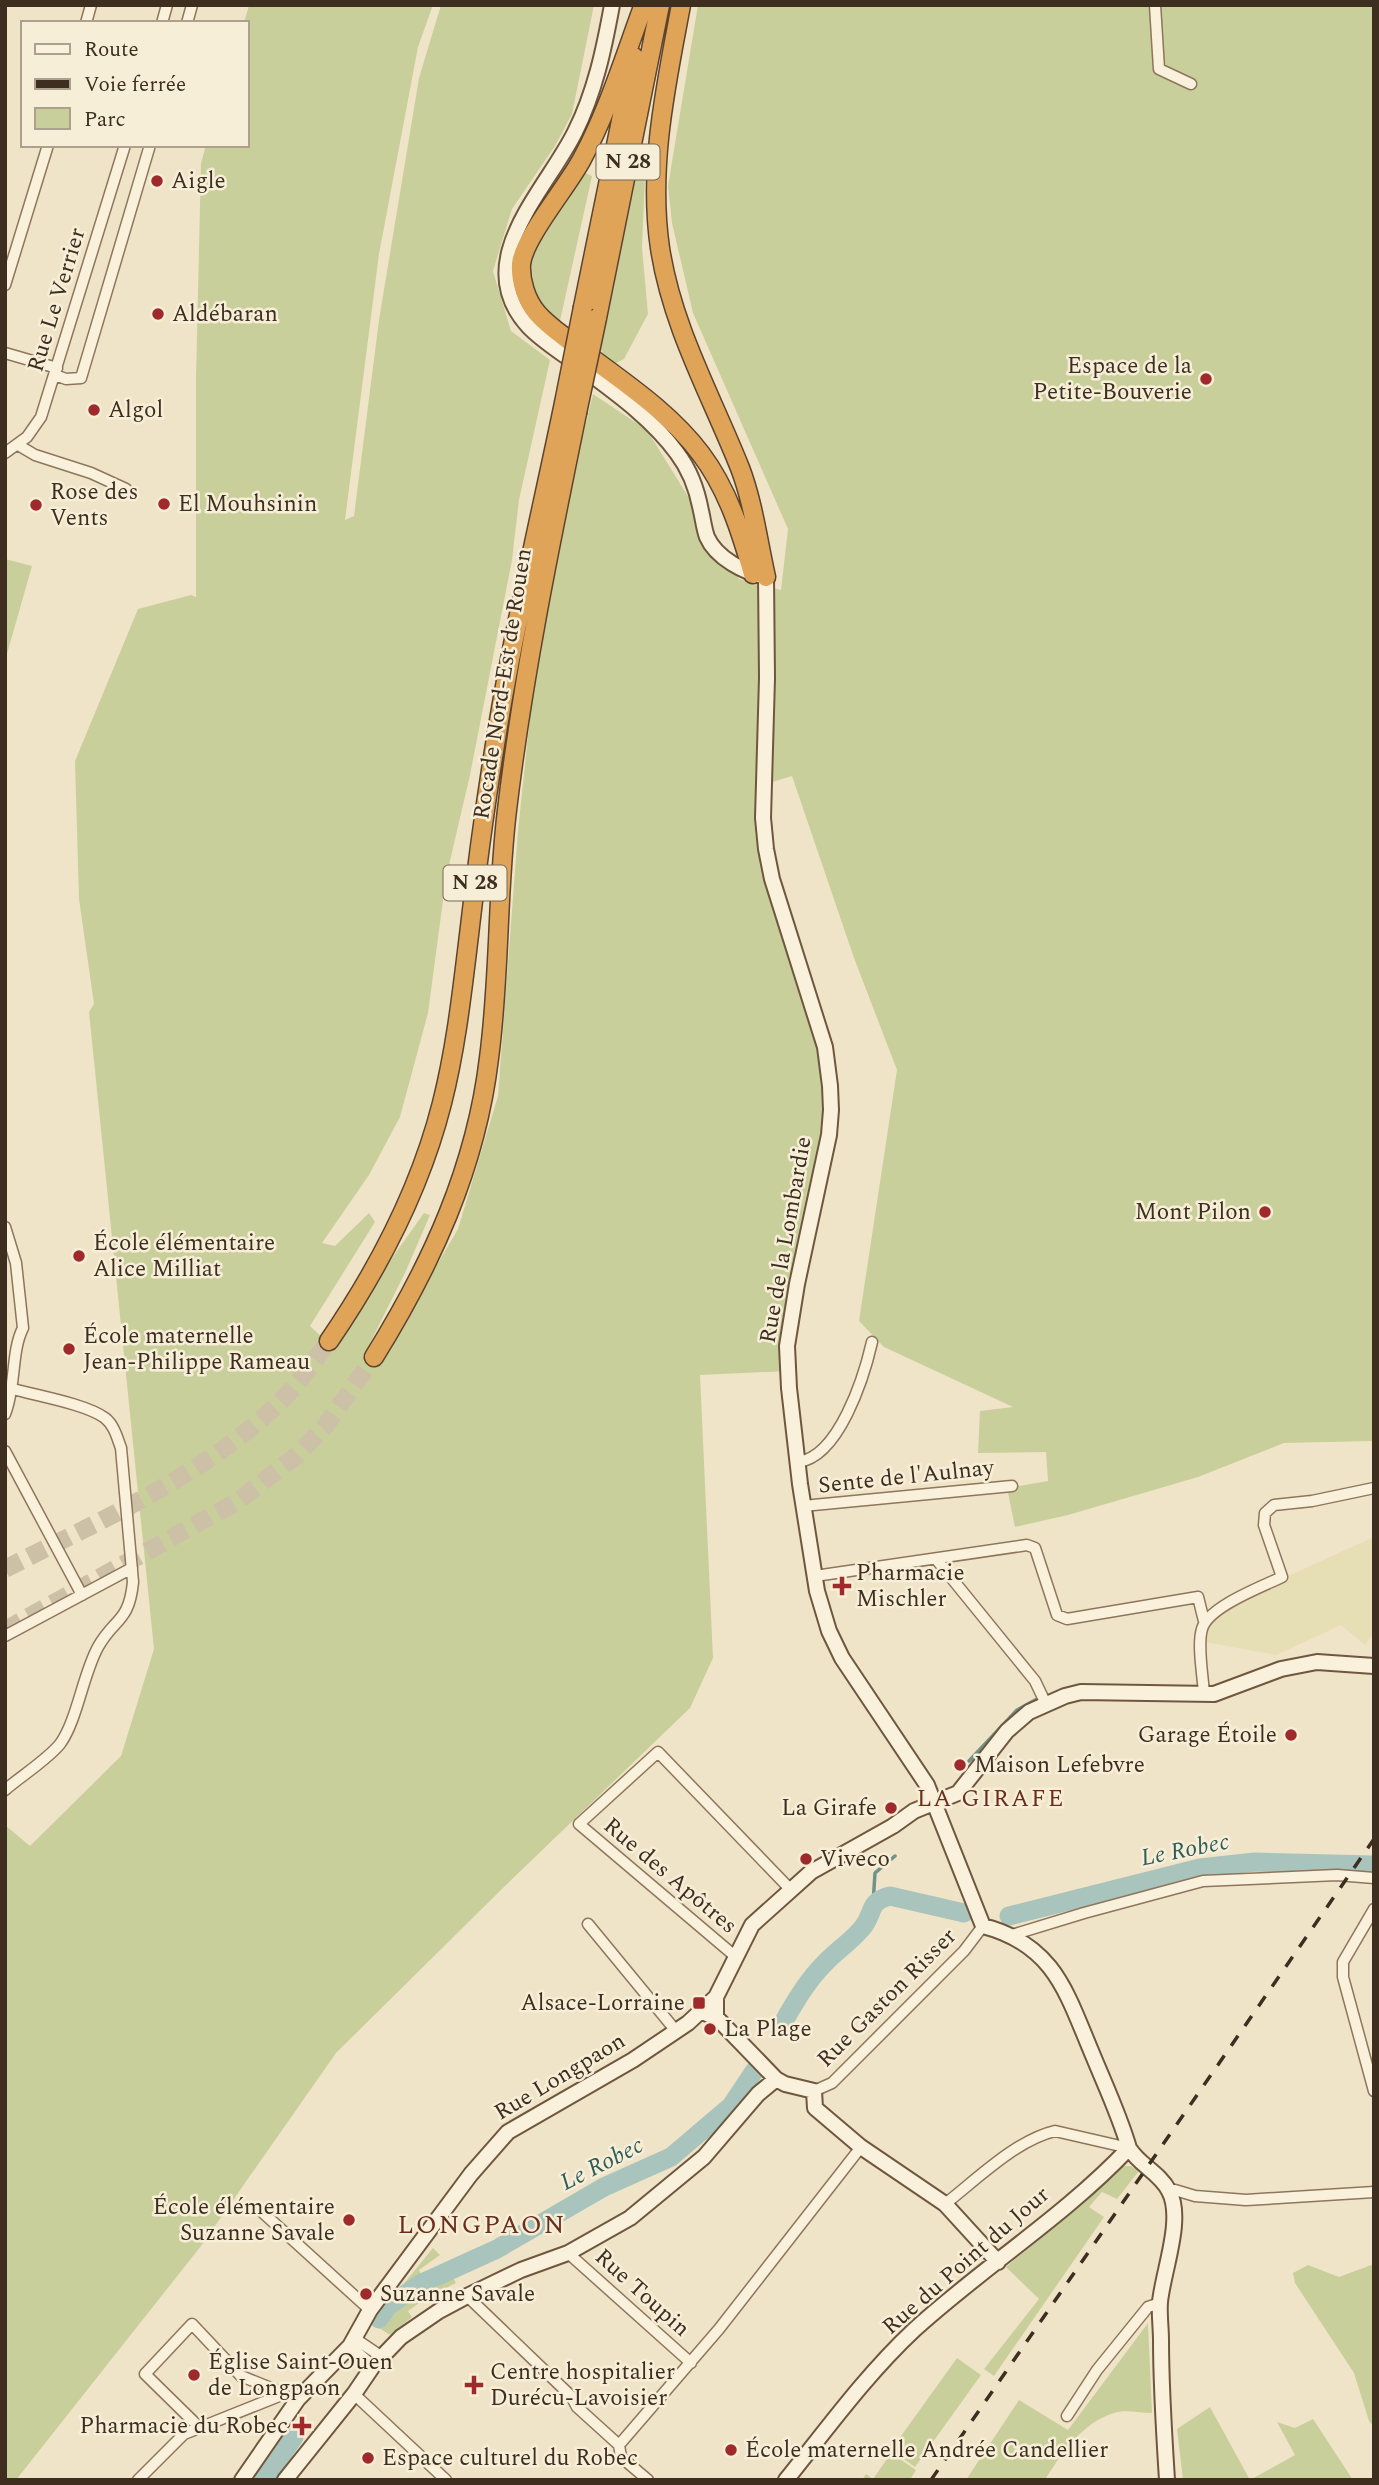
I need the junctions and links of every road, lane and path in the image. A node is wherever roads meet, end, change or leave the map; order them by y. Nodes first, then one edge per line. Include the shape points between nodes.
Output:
1 (612, 5) edge
2 (681, 5) edge
3 (1155, 5) edge
4 (649, 6) edge
5 (1191, 84) dead end
6 (47, 147) edge
7 (124, 147) edge
8 (149, 147) edge
9 (5, 285) edge
10 (5, 353) edge
11 (56, 372) junction
12 (571, 408) junction
13 (18, 445) junction
14 (5, 453) edge
15 (126, 489) dead end
16 (760, 576) junction
17 (7, 1232) edge
18 (329, 1341) tunnel mouth
19 (872, 1342) dead end
20 (374, 1357) tunnel mouth
21 (13, 1389) junction
22 (5, 1414) edge
23 (5, 1451) edge
24 (798, 1462) junction
25 (1012, 1486) dead end
26 (1374, 1488) edge
27 (803, 1506) junction
28 (936, 1559) junction
29 (132, 1568) junction
30 (815, 1576) junction
31 (82, 1595) junction
32 (1204, 1621) junction
33 (5, 1636) edge
34 (1374, 1666) edge
35 (1204, 1694) junction
36 (1046, 1704) junction
37 (7, 1786) edge
38 (933, 1802) junction
39 (1374, 1878) edge
40 (791, 1890) junction
41 (1374, 1909) edge
42 (588, 1924) dead end
43 (982, 1926) junction
44 (1012, 1935) junction
45 (736, 1956) junction
46 (716, 1997) junction
47 (700, 2010) junction
48 (716, 2017) junction
49 (677, 2031) junction
50 (776, 2079) junction
51 (814, 2091) junction
52 (1374, 2091) edge
53 (861, 2147) junction
54 (1129, 2148) junction
55 (1169, 2191) junction
56 (1374, 2192) edge
57 (945, 2204) junction
58 (261, 2211) dead end
59 (568, 2253) junction
60 (998, 2262) junction
61 (467, 2297) junction
62 (1160, 2303) junction
63 (370, 2310) junction
64 (352, 2342) junction
65 (377, 2362) junction
66 (691, 2363) junction
67 (283, 2393) junction
68 (354, 2394) junction
69 (298, 2399) junction
70 (1067, 2416) dead end
71 (200, 2428) junction
72 (619, 2445) junction
73 (138, 2480) edge
74 (242, 2480) edge
75 (285, 2480) edge
76 (446, 2480) edge
77 (648, 2480) edge
78 (786, 2480) edge
79 (1167, 2480) edge

1 - 16 main road via 591,94 555,170 510,244 508,291 528,326 651,423 670,444 696,488 710,543 727,559
2 - 16 highway via 659,146 656,201 660,248 683,337 741,471
3 - 5 street via 1159,69
4 - 12 highway, Rocade Nord-Est de Rouen / N 28, bridge
4 - 16 highway via 583,158 528,243 522,264 523,286 528,301 546,323 655,406 702,455 727,496
6 - 9 street
7 - 11 street, Rue Le Verrier
8 - 11 street via 80,378 66,379
10 - 11 street
11 - 13 street, Rue Le Verrier via 41,417
12 - 18 highway, Rocade Nord-Est de Rouen / N 28 via 494,748 461,1004 442,1105 392,1241
12 - 20 highway, Rocade Nord-Est de Rouen / N 28 via 519,712 504,836 494,1013 478,1120 462,1180 436,1246
13 - 14 street, Rue Le Verrier
13 - 15 street
16 - 24 main road, Rue de la Lombardie via 766,633 766,849 825,1047 830,1086 828,1135 787,1346
17 - 21 street via 16,1263 23,1328
19 - 24 street via 866,1369 835,1434 815,1457
21 - 22 street
21 - 29 street via 91,1411 107,1419 115,1430 121,1448
23 - 31 street
24 - 27 main road, Rue de la Lombardie
25 - 27 street, Sente de l'Aulnay
26 - 32 street via 1274,1505 1265,1514 1264,1525 1282,1577
27 - 30 main road, Rue de la Lombardie
28 - 30 street
28 - 32 street via 1027,1545 1035,1548 1057,1615 1067,1619 1198,1597
28 - 36 street via 1035,1681
29 - 31 street
29 - 37 street via 131,1600 125,1615 98,1647 59,1745
30 - 38 main road, Rue de la Lombardie via 834,1644 919,1771
31 - 33 street
32 - 35 street via 1200,1632
34 - 35 main road via 1317,1662
35 - 36 main road via 1081,1692
36 - 38 main road via 1007,1731 958,1793
38 - 40 main road via 811,1872
38 - 43 main road, Rue de la Lombardie
39 - 44 street via 1337,1875 1203,1881
40 - 45 main road via 752,1925
40 - 45 street, Rue des Apôtres via 658,1752 579,1824
41 - 52 street via 1343,1962 1343,1978
42 - 49 street
43 - 44 main road
43 - 51 street, Rue Gaston Risser via 964,1951 832,2083
44 - 54 main road via 1042,1958 1065,1990
45 - 46 main road
46 - 47 main road, Rue Longpaon
46 - 48 main road
47 - 48 main road
47 - 49 main road, Rue Longpaon
48 - 50 main road
49 - 63 main road, Rue Longpaon via 508,2132 471,2174
50 - 51 main road
50 - 59 main road via 704,2157 630,2218
51 - 53 main road via 815,2108
53 - 57 main road
53 - 66 street
54 - 55 main road
54 - 57 street via 1055,2131 1046,2133 1024,2144
54 - 60 main road, Rue du Point du Jour
55 - 56 street via 1246,2200
55 - 62 main road via 1173,2225
57 - 60 main road
58 - 63 street
59 - 61 main road
59 - 66 street, Rue Toupin
60 - 78 main road, Rue du Point du Jour via 912,2332
61 - 65 main road via 401,2337
61 - 72 street
62 - 70 street via 1148,2307
62 - 79 main road
63 - 64 main road, Rue Longpaon
64 - 65 street
64 - 69 main road, Rue Longpaon
65 - 68 main road
66 - 72 street
67 - 69 street
67 - 71 street
67 - 71 street via 241,2376 192,2324 145,2374
68 - 75 main road
68 - 76 street
69 - 74 main road, Rue Longpaon
71 - 73 street via 184,2434
72 - 77 street via 621,2457

